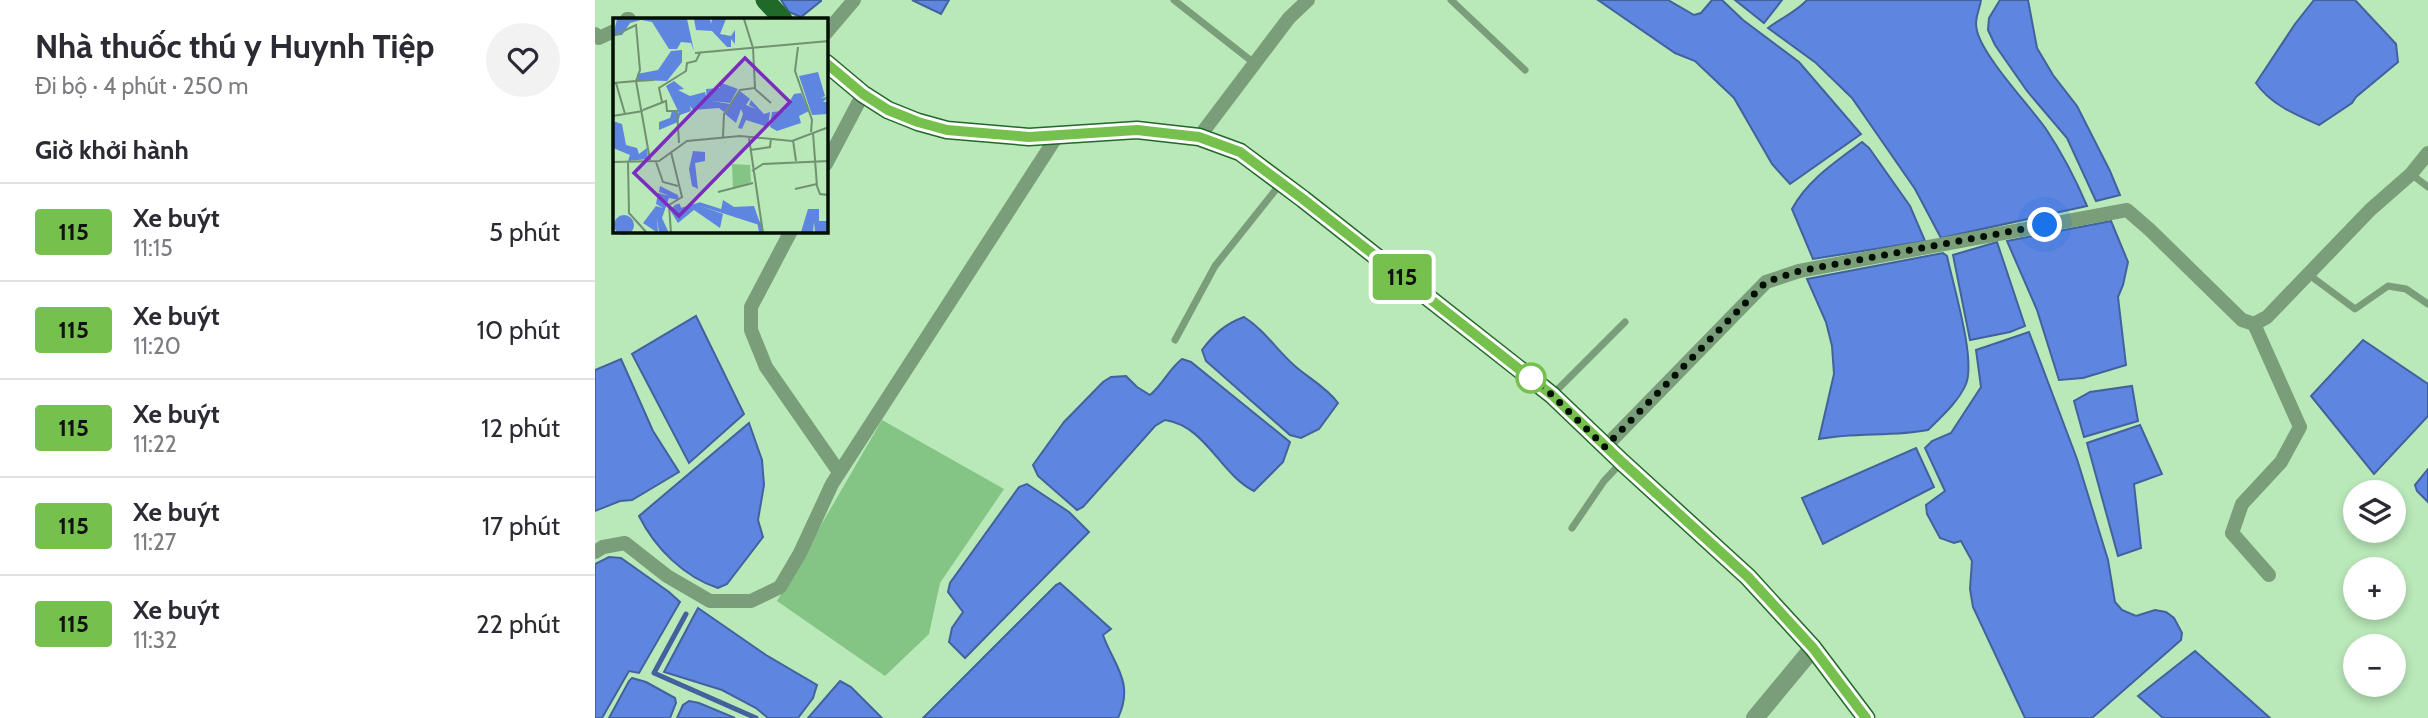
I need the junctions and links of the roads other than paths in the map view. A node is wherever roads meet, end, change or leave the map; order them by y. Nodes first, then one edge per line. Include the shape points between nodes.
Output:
1 (765, 0) edge
2 (854, 0) edge
3 (1174, 0) edge
4 (1308, 0) edge
5 (1451, 0) edge
6 (782, 18) edge
7 (828, 31) edge
8 (613, 32) edge
9 (595, 34) edge
10 (1254, 64) junction
11 (828, 65) edge
12 (1525, 70) dead end
13 (863, 94) junction
14 (1057, 136) junction
15 (1199, 137) junction
16 (2428, 153) edge
17 (828, 160) edge
18 (2411, 174) junction
19 (1282, 182) junction
20 (2428, 187) edge
21 (790, 233) edge
22 (2308, 274) junction
23 (2428, 304) edge
24 (1625, 322) dead end
25 (2254, 324) junction
26 (1175, 340) dead end
27 (1552, 395) junction
28 (1605, 447) junction
29 (1622, 462) junction
30 (839, 472) junction
31 (1572, 528) dead end
32 (595, 552) edge
33 (2269, 575) dead end
34 (1813, 648) junction
35 (1755, 718) edge
36 (1866, 718) edge

1 - 6 main road
2 - 7 street
3 - 10 lane
4 - 10 street
5 - 12 lane
8 - 9 street via 599,38
10 - 15 street
11 - 13 main road
13 - 14 main road via 888,110 947,130
13 - 17 street
14 - 15 main road via 1137,130
14 - 30 street
15 - 19 main road via 1240,152
16 - 18 street
18 - 20 lane
18 - 22 street
19 - 26 lane via 1215,266
19 - 27 main road
21 - 30 street via 751,307 751,330 766,367
22 - 23 lane via 2355,309 2388,286 2406,289
22 - 25 street via 2267,317
24 - 27 lane
25 - 28 street via 2242,320 2127,210 1813,269 1766,282
25 - 33 street via 2300,427 2281,462 2242,504 2232,533
27 - 28 main road
28 - 29 main road
29 - 31 lane
29 - 34 main road via 1748,577
30 - 32 street via 780,587 751,601 710,601 667,576 625,543
34 - 35 street
34 - 36 main road

